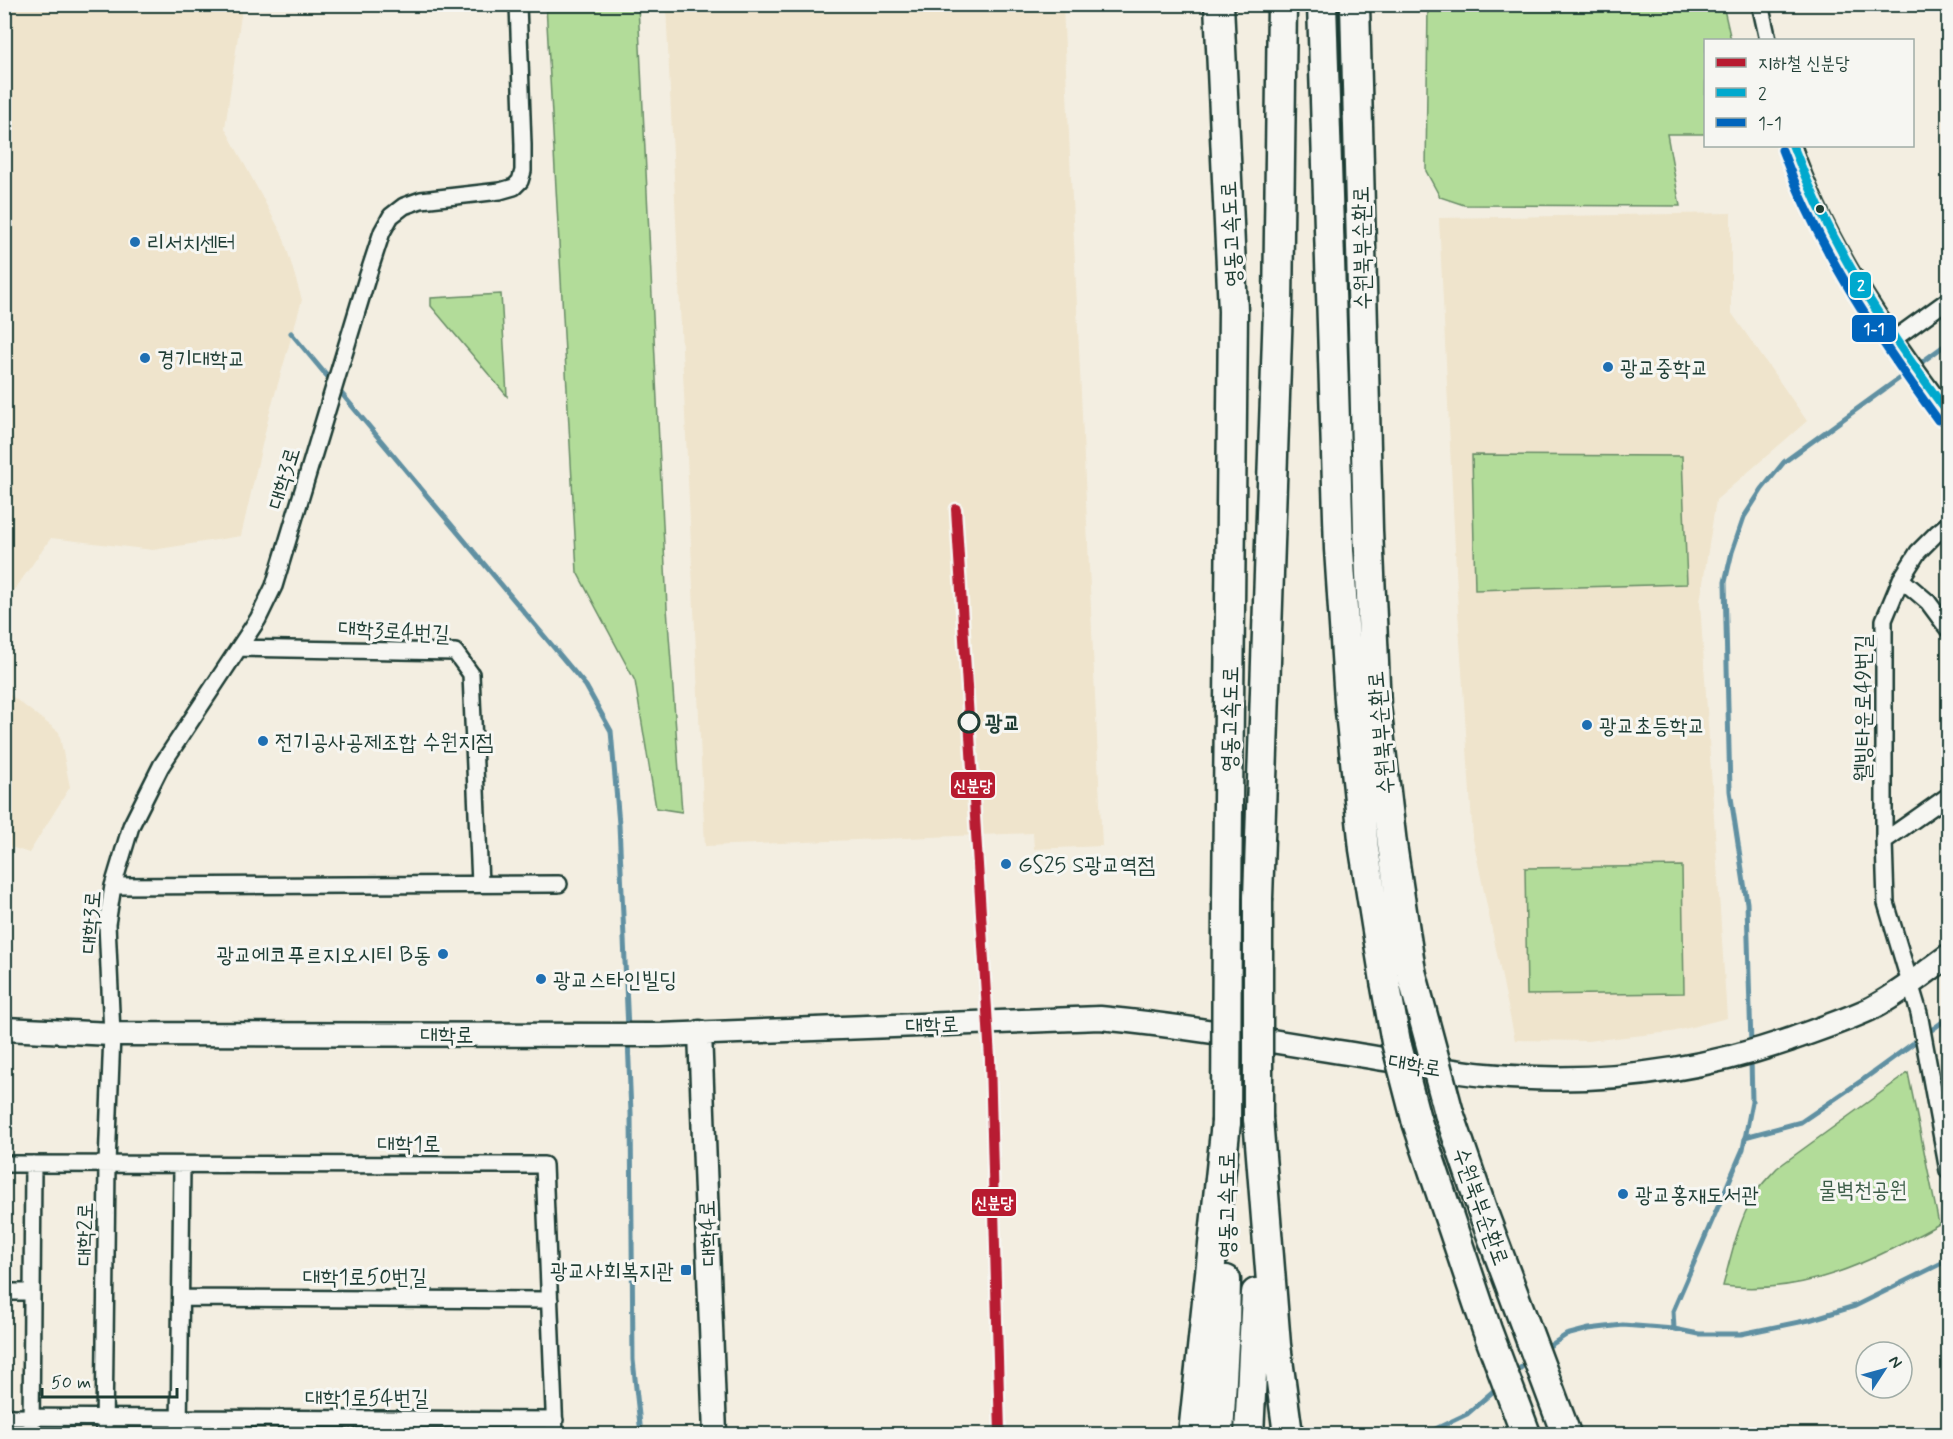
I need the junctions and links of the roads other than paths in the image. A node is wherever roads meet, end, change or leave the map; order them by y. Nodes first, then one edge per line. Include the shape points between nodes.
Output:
1 (518, 4) edge
2 (1219, 4) edge
3 (1262, 4) edge
4 (1282, 4) edge
5 (1322, 4) edge
6 (1355, 4) edge
7 (1760, 4) edge
8 (1768, 39) edge
9 (1793, 147) edge
10 (1948, 300) edge
11 (1278, 308) junction
12 (1894, 339) junction
13 (1946, 409) edge
14 (1948, 524) edge
15 (1901, 579) junction
16 (1948, 628) edge
17 (239, 648) junction
18 (1948, 796) edge
19 (1884, 841) junction
20 (480, 884) junction
21 (559, 884) dead end
22 (114, 886) junction
23 (1948, 956) edge
24 (1910, 983) junction
25 (4, 1029) edge
26 (700, 1032) junction
27 (112, 1034) junction
28 (1258, 1118) junction
29 (1226, 1122) junction
30 (4, 1164) edge
31 (33, 1164) junction
32 (107, 1164) junction
33 (182, 1165) junction
34 (1948, 1171) edge
35 (4, 1292) edge
36 (31, 1292) junction
37 (181, 1298) junction
38 (550, 1300) junction
39 (4, 1417) edge
40 (31, 1418) junction
41 (104, 1419) junction
42 (179, 1427) edge
43 (555, 1427) edge
44 (1565, 1431) edge
45 (31, 1434) edge
46 (104, 1434) edge
47 (715, 1434) edge
48 (1193, 1434) edge
49 (1219, 1434) edge
50 (1249, 1434) edge
51 (1288, 1434) edge
52 (1526, 1434) edge

1 - 17 street, 대학3로 via 523,145 520,181 500,191 421,200 404,206 382,232 274,586
2 - 29 highway, 영동고속도로, bridge via 1233,311
3 - 11 highway, 영동고속도로
4 - 11 highway, 영동고속도로
5 - 52 highway, 수원북부순환로, bridge via 1339,549 1364,849 1396,1042 1416,1119 1486,1330
6 - 44 highway, 수원북부순환로, bridge via 1368,530 1376,706 1392,844 1411,971 1449,1113
7 - 8 street
9 - 12 street via 1822,221 1866,299
10 - 12 street
11 - 28 highway, 영동고속도로, bridge via 1258,898
12 - 13 street
14 - 15 street, 웰빙타운로49번길 via 1918,552
15 - 16 street via 1928,602
15 - 19 street, 웰빙타운로49번길 via 1884,620
17 - 20 street, 대학3로4번길 via 455,652 471,674
17 - 22 street, 대학3로 via 160,766 131,825
18 - 19 street
19 - 24 street, 웰빙타운로49번길 via 1886,903
20 - 21 street
20 - 22 street
22 - 27 street, 대학3로 via 107,924
23 - 24 street, 대학로
24 - 26 street, 대학로 via 1871,1008 1832,1025 1730,1059 1669,1071 1572,1078 1493,1076 1156,1023 1100,1018
24 - 34 street
25 - 27 street, 대학로
26 - 27 street, 대학로
26 - 47 street, 대학4로
27 - 32 street, 대학2로
28 - 50 highway, 영동고속도로
28 - 51 highway via 1276,1346
29 - 48 highway
29 - 49 highway, 영동고속도로 via 1226,1325
30 - 31 street, 대학1로
31 - 32 street, 대학1로
31 - 36 street
32 - 33 street, 대학1로
32 - 41 street, 대학2로
33 - 37 street
33 - 38 street, 대학1로 via 544,1165
35 - 36 street
36 - 40 street
37 - 38 street, 대학1로50번길
37 - 42 street
38 - 43 street, 대학1로
39 - 40 street, 대학1로54번길
40 - 41 street, 대학1로54번길
40 - 45 street
41 - 42 street, 대학1로54번길
41 - 46 street, 대학2로
42 - 43 street, 대학1로54번길

